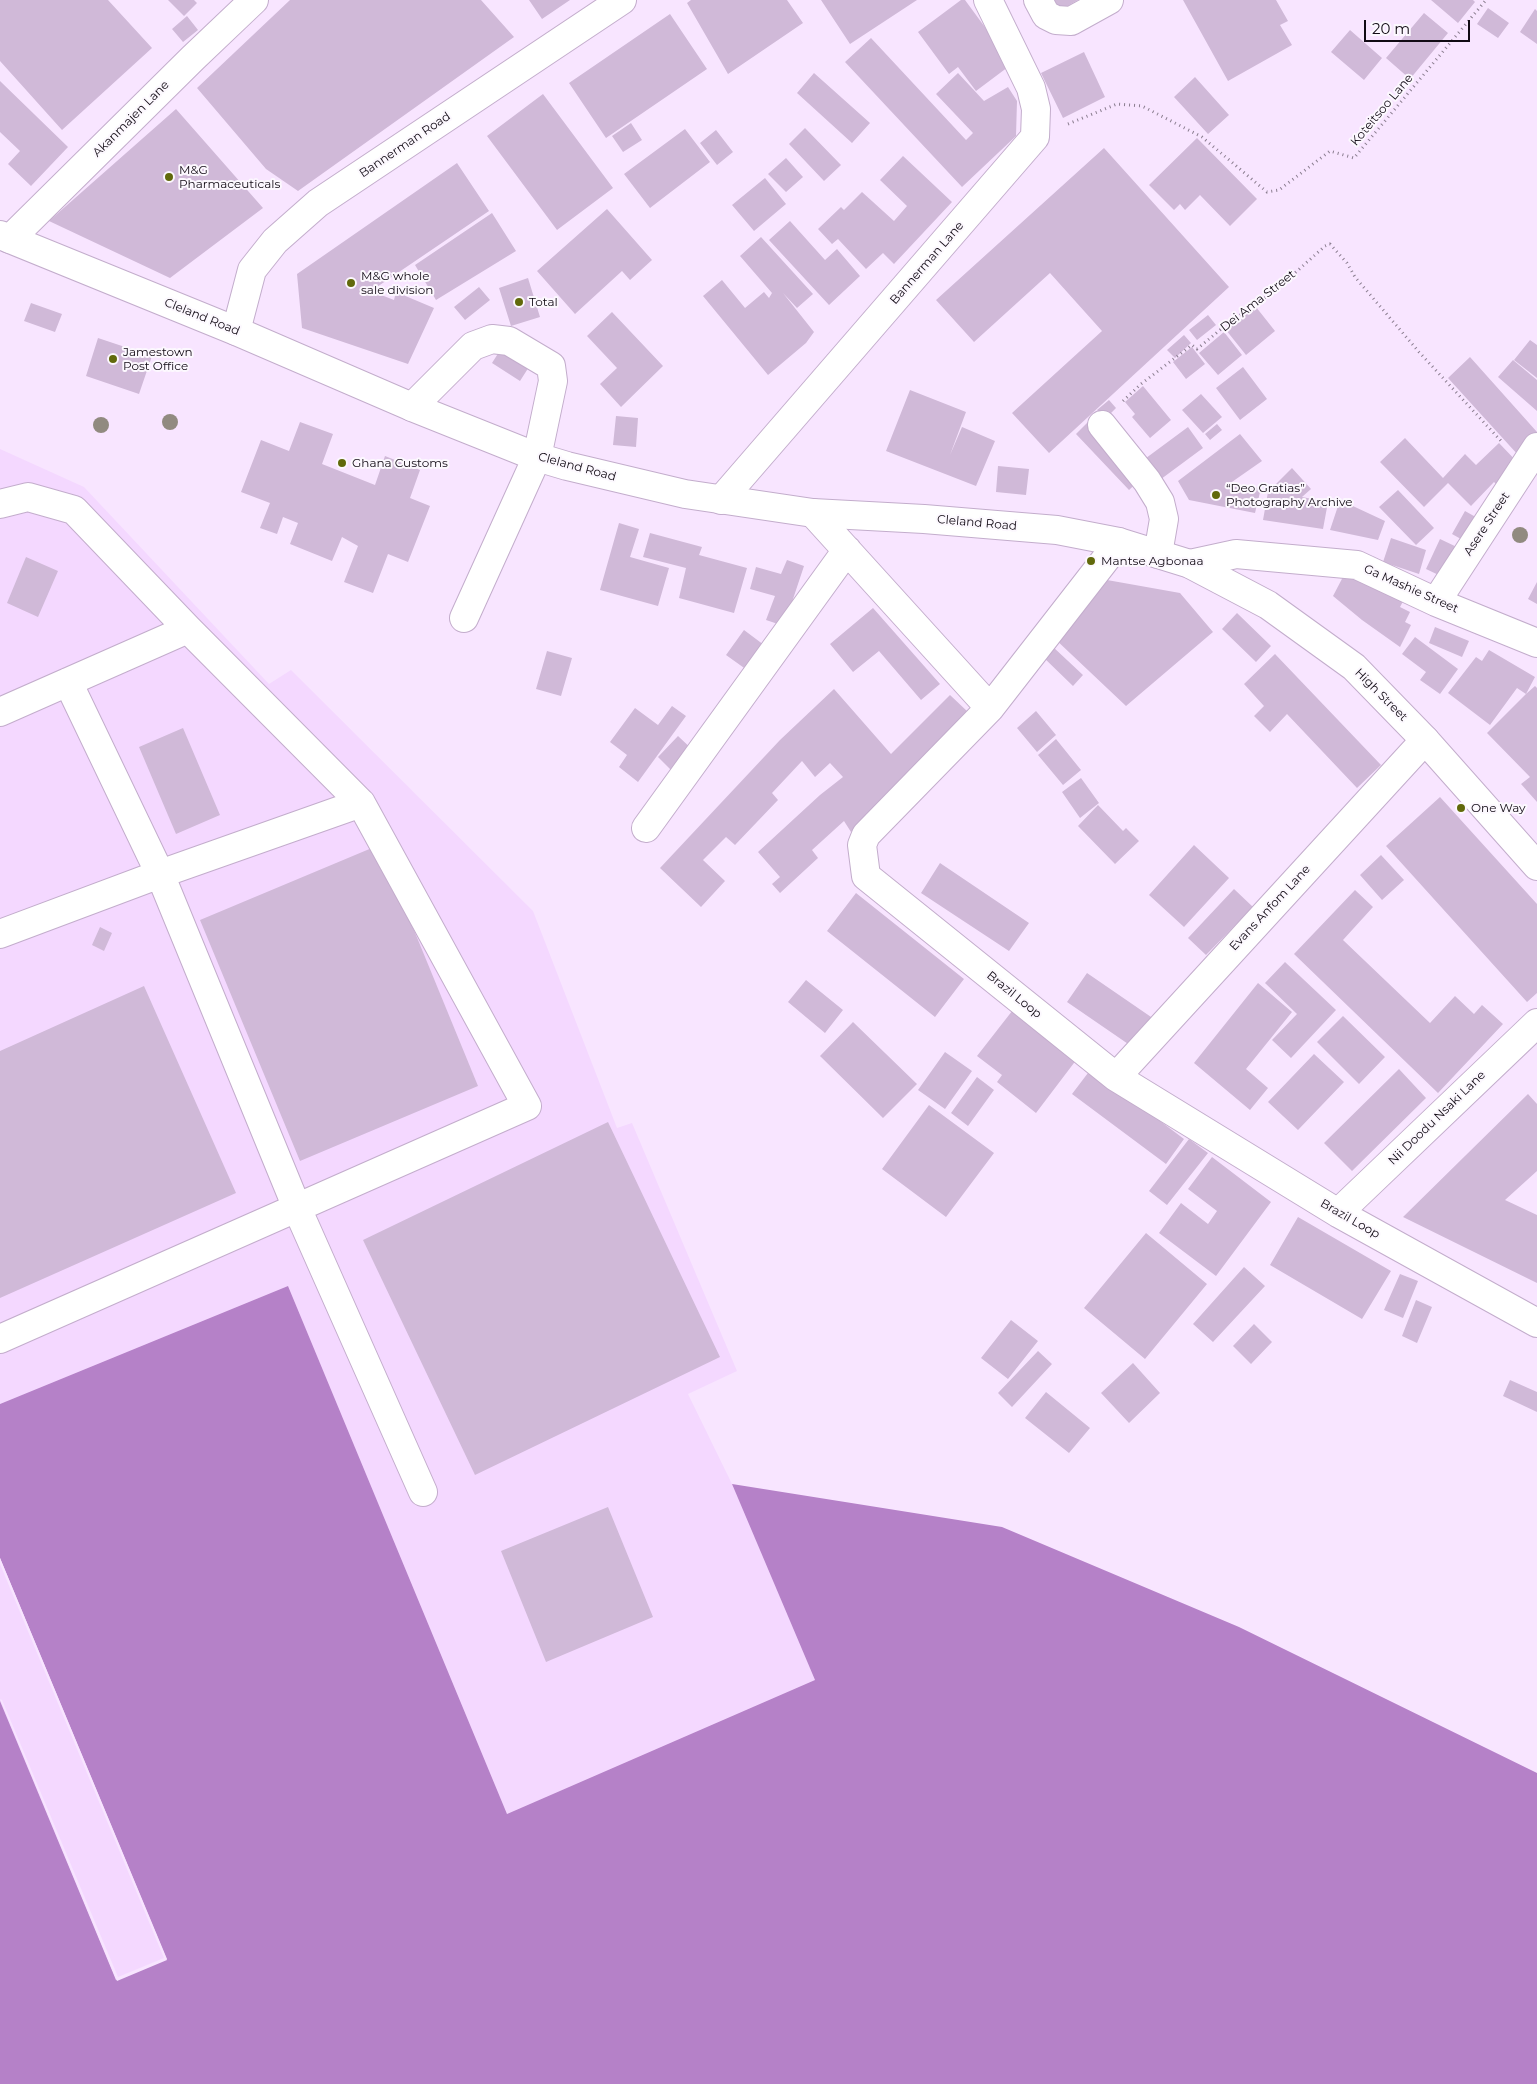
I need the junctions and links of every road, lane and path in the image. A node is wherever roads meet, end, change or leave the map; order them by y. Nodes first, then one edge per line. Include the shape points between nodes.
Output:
1 (254, 0) edge
2 (622, 0) edge
3 (988, 0) edge
4 (1038, 0) edge
5 (1109, 0) edge
6 (1486, 0) edge
7 (1035, 137) junction
8 (5, 237) edge
9 (236, 331) junction
10 (412, 407) junction
11 (1102, 425) joint
12 (1531, 456) edge
13 (537, 457) junction
14 (721, 500) junction
15 (0, 504) edge
16 (813, 513) junction
17 (1119, 542) junction
18 (847, 550) junction
19 (1158, 554) junction
20 (1190, 564) junction
21 (1436, 602) junction
22 (464, 618) dead end
23 (188, 629) junction
24 (1537, 643) edge
25 (68, 682) junction
26 (990, 708) junction
27 (0, 712) edge
28 (1425, 740) junction
29 (361, 803) junction
30 (646, 828) dead end
31 (1537, 866) edge
32 (160, 874) junction
33 (0, 934) edge
34 (1537, 1023) edge
35 (1116, 1076) junction
36 (296, 1208) junction
37 (1338, 1213) junction
38 (1537, 1323) edge
39 (0, 1339) edge
40 (423, 1492) dead end

1 - 8 street, Akanmajen Lane
2 - 9 street, Bannerman Road via 318,204 276,241 252,270
3 - 7 street via 1031,88 1036,109
4 - 5 street via 1046,15 1056,20 1071,21
6 - 7 path, Koteitsoo Lane via 1354,158 1330,151 1279,190 1267,192 1202,137 1142,106 1117,104
7 - 14 street, Bannerman Lane
8 - 9 street, Cleland Road
9 - 10 street, Cleland Road
10 - 13 street, Cleland Road
10 - 13 street via 473,346 492,339 509,340 551,366 553,381
11 - 12 path, Dei Ama Street via 1141,384 1192,345 1197,349 1276,290 1330,244 1419,352 1491,431
11 - 19 street via 1160,502 1164,518
12 - 21 street, Asere Street
13 - 14 street, Cleland Road via 658,488
13 - 22 street
14 - 16 street, Cleland Road
15 - 23 street via 28,497 74,510
16 - 17 street, Cleland Road via 924,518 1057,530
16 - 18 street
17 - 19 street, Cleland Road
17 - 26 street, Brazil Loop
18 - 26 street
18 - 30 street
19 - 20 street, Cleland Road
20 - 21 street, Ga Mashie Street via 1236,554 1357,565
20 - 28 street, High Street via 1268,605 1354,667
21 - 24 street, Ga Mashie Street
23 - 25 street
23 - 29 street
25 - 27 street
25 - 32 street
26 - 35 street, Brazil Loop via 866,835 862,845 866,876
28 - 31 street, High Street
28 - 35 street, Evans Anfom Lane
29 - 32 street
29 - 36 street via 527,1106
32 - 33 street
32 - 36 street
34 - 37 street, Nii Doodu Nsaki Lane
35 - 37 street, Brazil Loop
36 - 39 street
36 - 40 street
37 - 38 street, Brazil Loop

